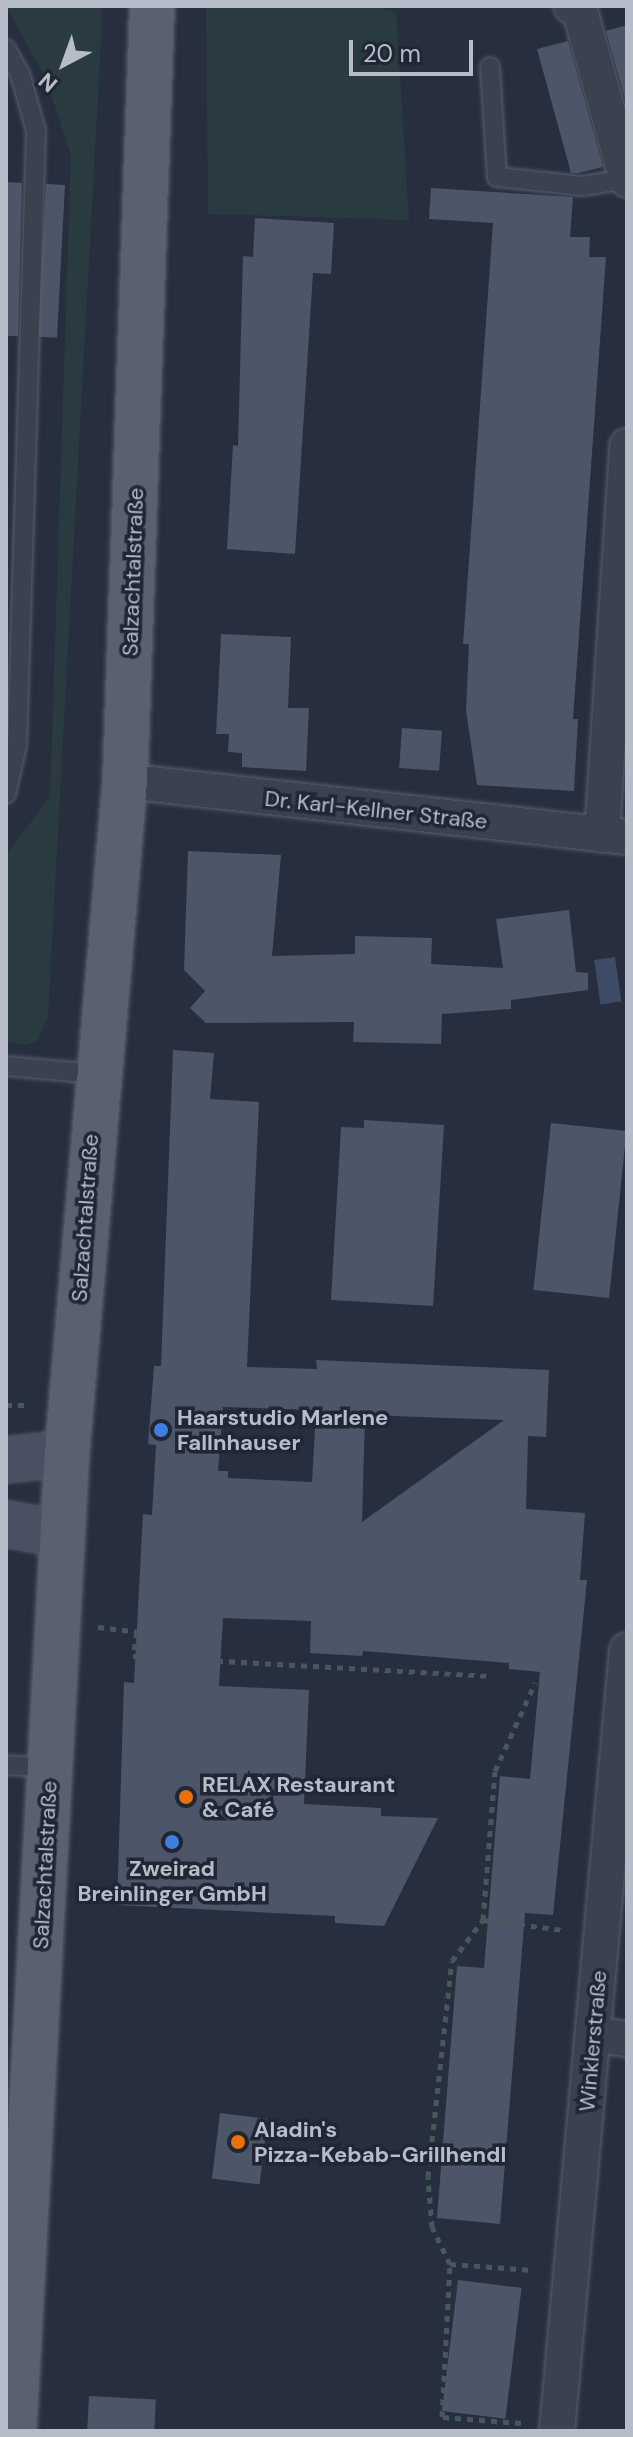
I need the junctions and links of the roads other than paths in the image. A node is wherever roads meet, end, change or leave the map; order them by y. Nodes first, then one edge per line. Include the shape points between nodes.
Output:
1 (152, 6) edge
2 (571, 6) edge
3 (6, 49) edge
4 (490, 67) dead end
5 (627, 179) edge
6 (627, 446) edge
7 (624, 532) edge
8 (125, 781) junction
9 (6, 794) edge
10 (614, 836) edge
11 (6, 1066) edge
12 (96, 1074) junction
13 (67, 1453) junction
14 (6, 1460) edge
15 (6, 1524) edge
16 (62, 1534) junction
17 (627, 1650) edge
18 (6, 1765) edge
19 (50, 1768) junction
20 (594, 2034) junction
21 (627, 2039) edge
22 (558, 2428) edge
23 (14, 2431) edge

1 - 8 main road, Salzachtalstraße
2 - 5 street via 580,11
3 - 9 lane via 20,74 36,131 17,745
4 - 5 lane via 497,177 583,186
6 - 7 street
7 - 10 street
8 - 10 street, Dr. Karl-Kellner Straße
8 - 12 main road, Salzachtalstraße
11 - 12 lane
12 - 13 main road, Salzachtalstraße
13 - 14 street
13 - 16 main road, Salzachtalstraße
15 - 16 street
16 - 19 main road, Salzachtalstraße
17 - 20 street, Winklerstraße
18 - 19 lane
19 - 23 main road, Salzachtalstraße
20 - 21 street
20 - 22 street, Winklerstraße

